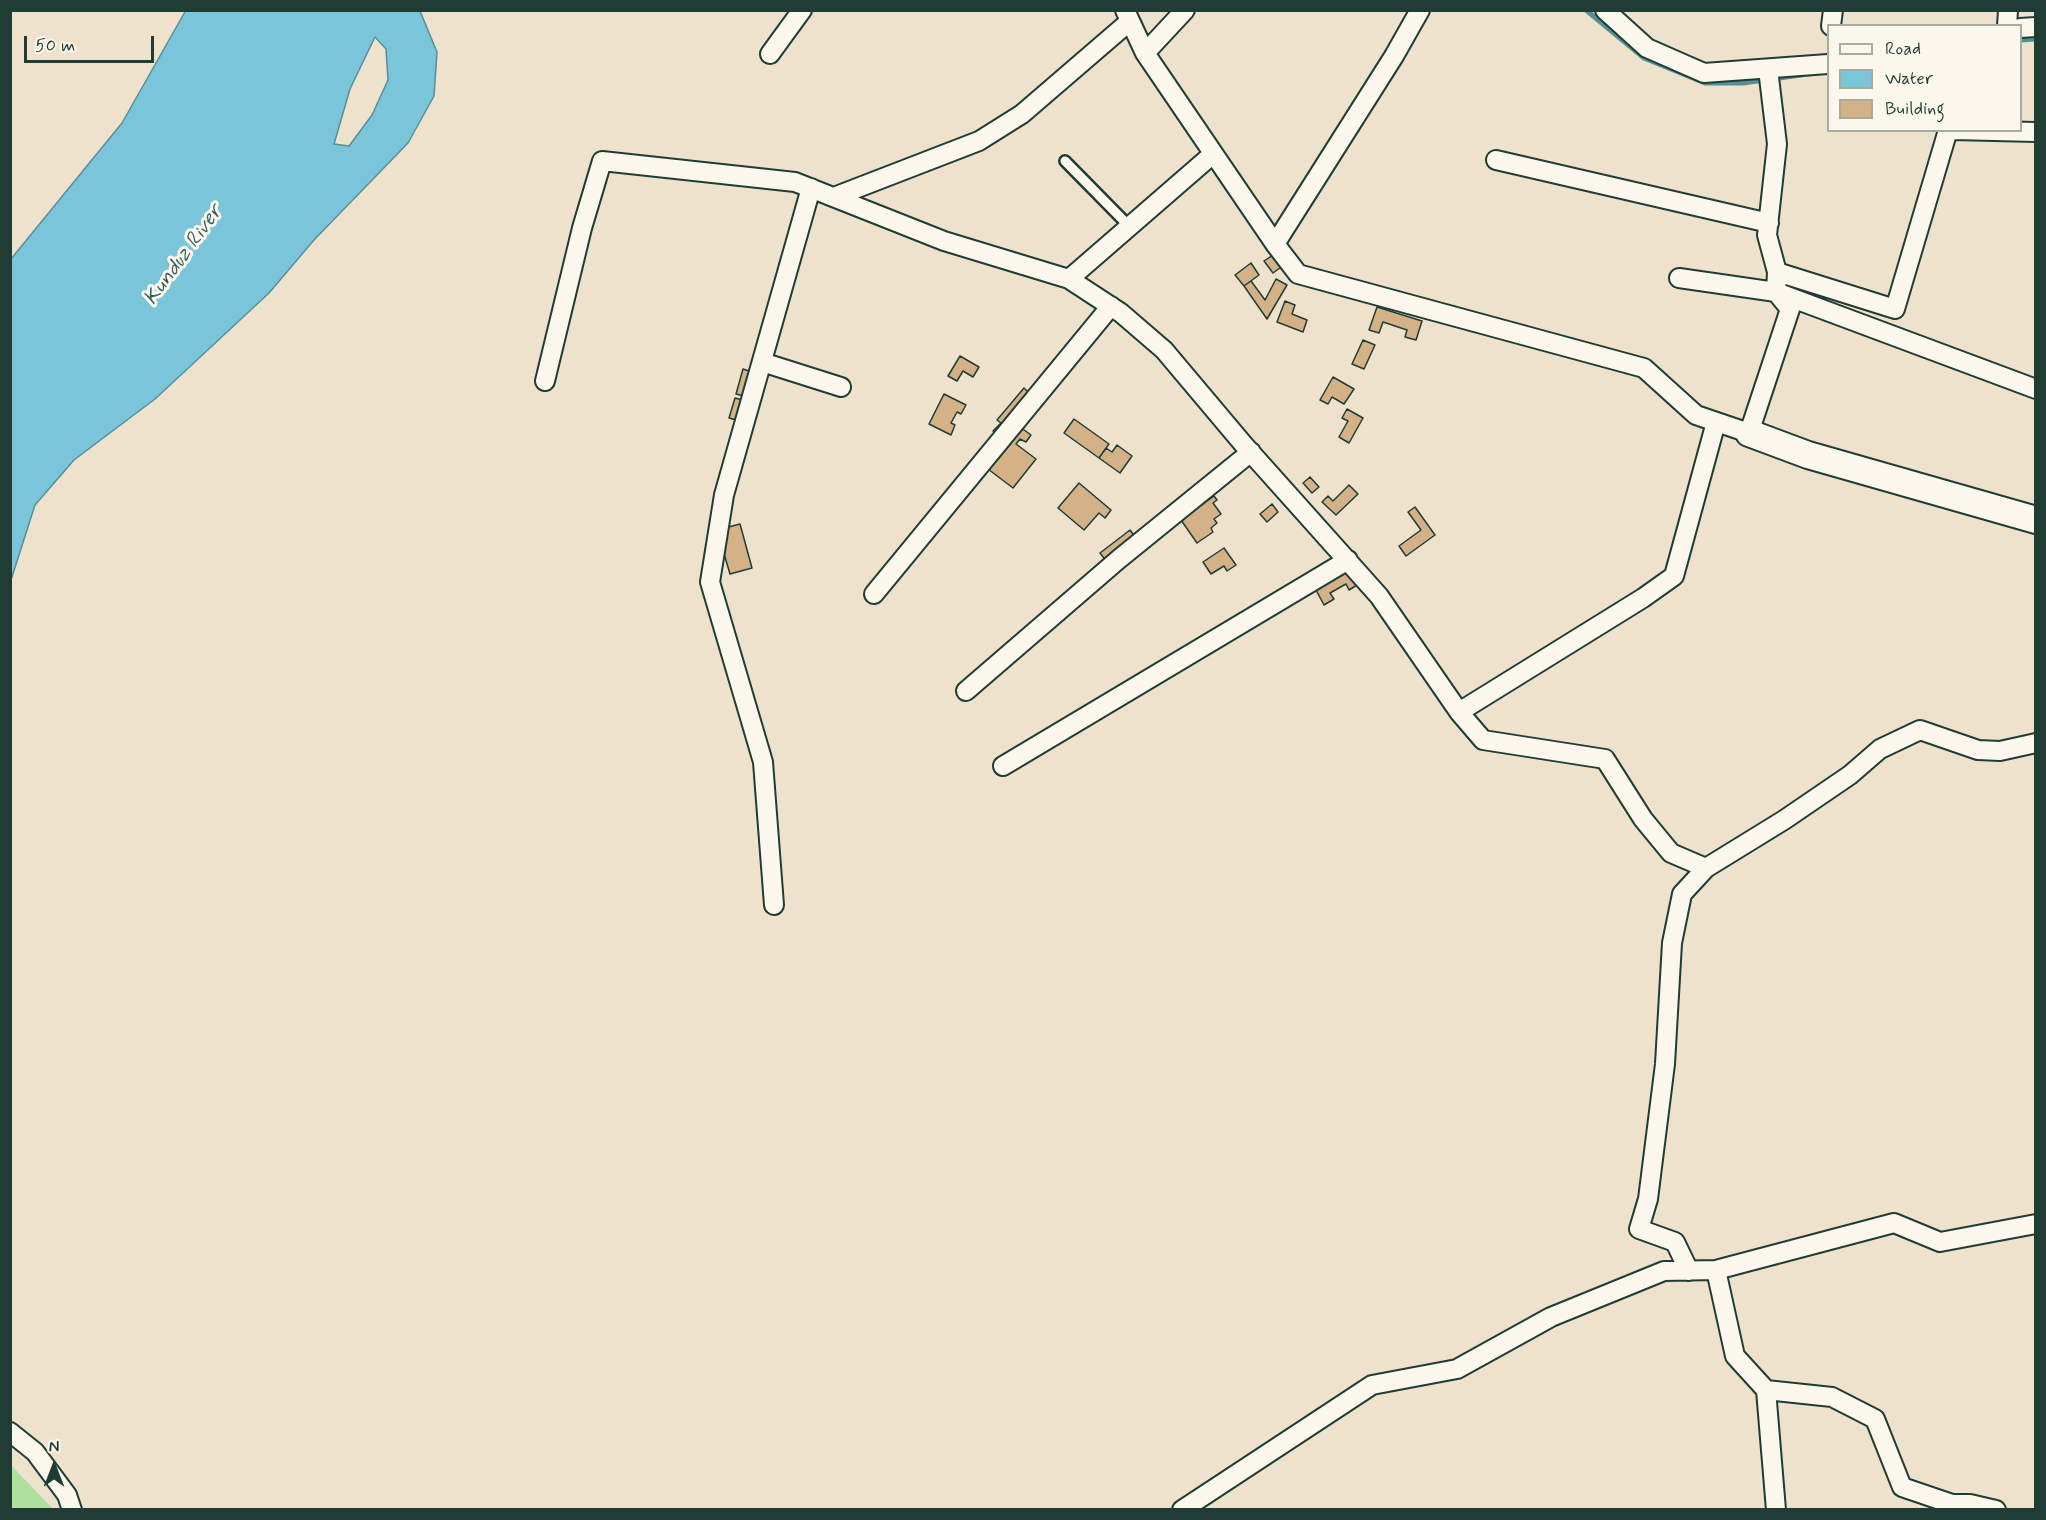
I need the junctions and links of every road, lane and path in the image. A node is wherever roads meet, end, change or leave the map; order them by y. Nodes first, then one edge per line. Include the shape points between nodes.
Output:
1 (802, 10) edge
2 (1185, 10) edge
3 (1420, 10) edge
4 (1605, 10) edge
5 (1128, 16) edge
6 (1145, 53) junction
7 (770, 54) dead end
8 (1827, 64) edge
9 (1768, 72) junction
10 (1947, 132) edge
11 (1214, 154) junction
12 (1496, 159) dead end
13 (1065, 161) dead end
14 (811, 188) junction
15 (834, 197) junction
16 (1769, 223) junction
17 (1129, 226) junction
18 (1275, 244) junction
19 (1777, 272) junction
20 (1679, 278) dead end
21 (1069, 279) junction
22 (1776, 292) junction
23 (1112, 306) junction
24 (762, 362) junction
25 (545, 381) dead end
26 (841, 387) dead end
27 (2036, 389) edge
28 (1716, 422) junction
29 (1749, 433) junction
30 (1251, 452) junction
31 (2036, 520) edge
32 (1348, 560) junction
33 (874, 594) dead end
34 (966, 691) dead end
35 (1459, 712) junction
36 (2036, 743) edge
37 (1004, 766) dead end
38 (1706, 868) junction
39 (774, 905) dead end
40 (2036, 1224) edge
41 (1716, 1270) junction
42 (1689, 1271) junction
43 (1766, 1390) junction
44 (10, 1432) edge
45 (72, 1509) edge
46 (1182, 1509) edge
47 (1776, 1509) edge
48 (1996, 1509) edge

1 - 7 street
2 - 6 street
3 - 18 street
4 - 9 street via 1647,48 1704,73
5 - 6 street
5 - 15 street via 1022,114 979,141
6 - 11 street
8 - 9 street
9 - 16 street via 1777,144
10 - 19 street via 1895,309
11 - 17 street
11 - 18 street
12 - 16 street
13 - 17 lane
14 - 15 street
14 - 24 street
14 - 25 street via 795,182 602,161
15 - 21 street via 944,241
16 - 19 street via 1767,236
17 - 21 street
18 - 28 street via 1298,274 1644,368 1696,415
19 - 22 street
20 - 22 street
21 - 23 street
22 - 27 street
22 - 29 street via 1790,309
23 - 30 street via 1164,350
23 - 33 street
24 - 26 street
24 - 39 street via 724,495 710,582 764,762
28 - 29 street
28 - 35 street via 1674,576
29 - 31 street via 1808,455
30 - 32 street
30 - 34 street
32 - 35 street via 1379,596
32 - 37 street
35 - 38 street via 1483,740 1605,759 1643,819 1671,853
36 - 38 street via 2001,751 1978,750 1920,730 1880,749 1850,775
38 - 42 street via 1682,894 1672,943 1665,1064 1648,1198 1640,1229 1675,1242
40 - 41 street via 1940,1242 1894,1223
41 - 42 street
41 - 43 street via 1734,1356
42 - 46 street via 1664,1271 1551,1317 1457,1369 1372,1385
43 - 47 street
43 - 48 street via 1832,1397 1875,1419 1902,1487 1952,1504
44 - 45 street via 35,1452 67,1495

